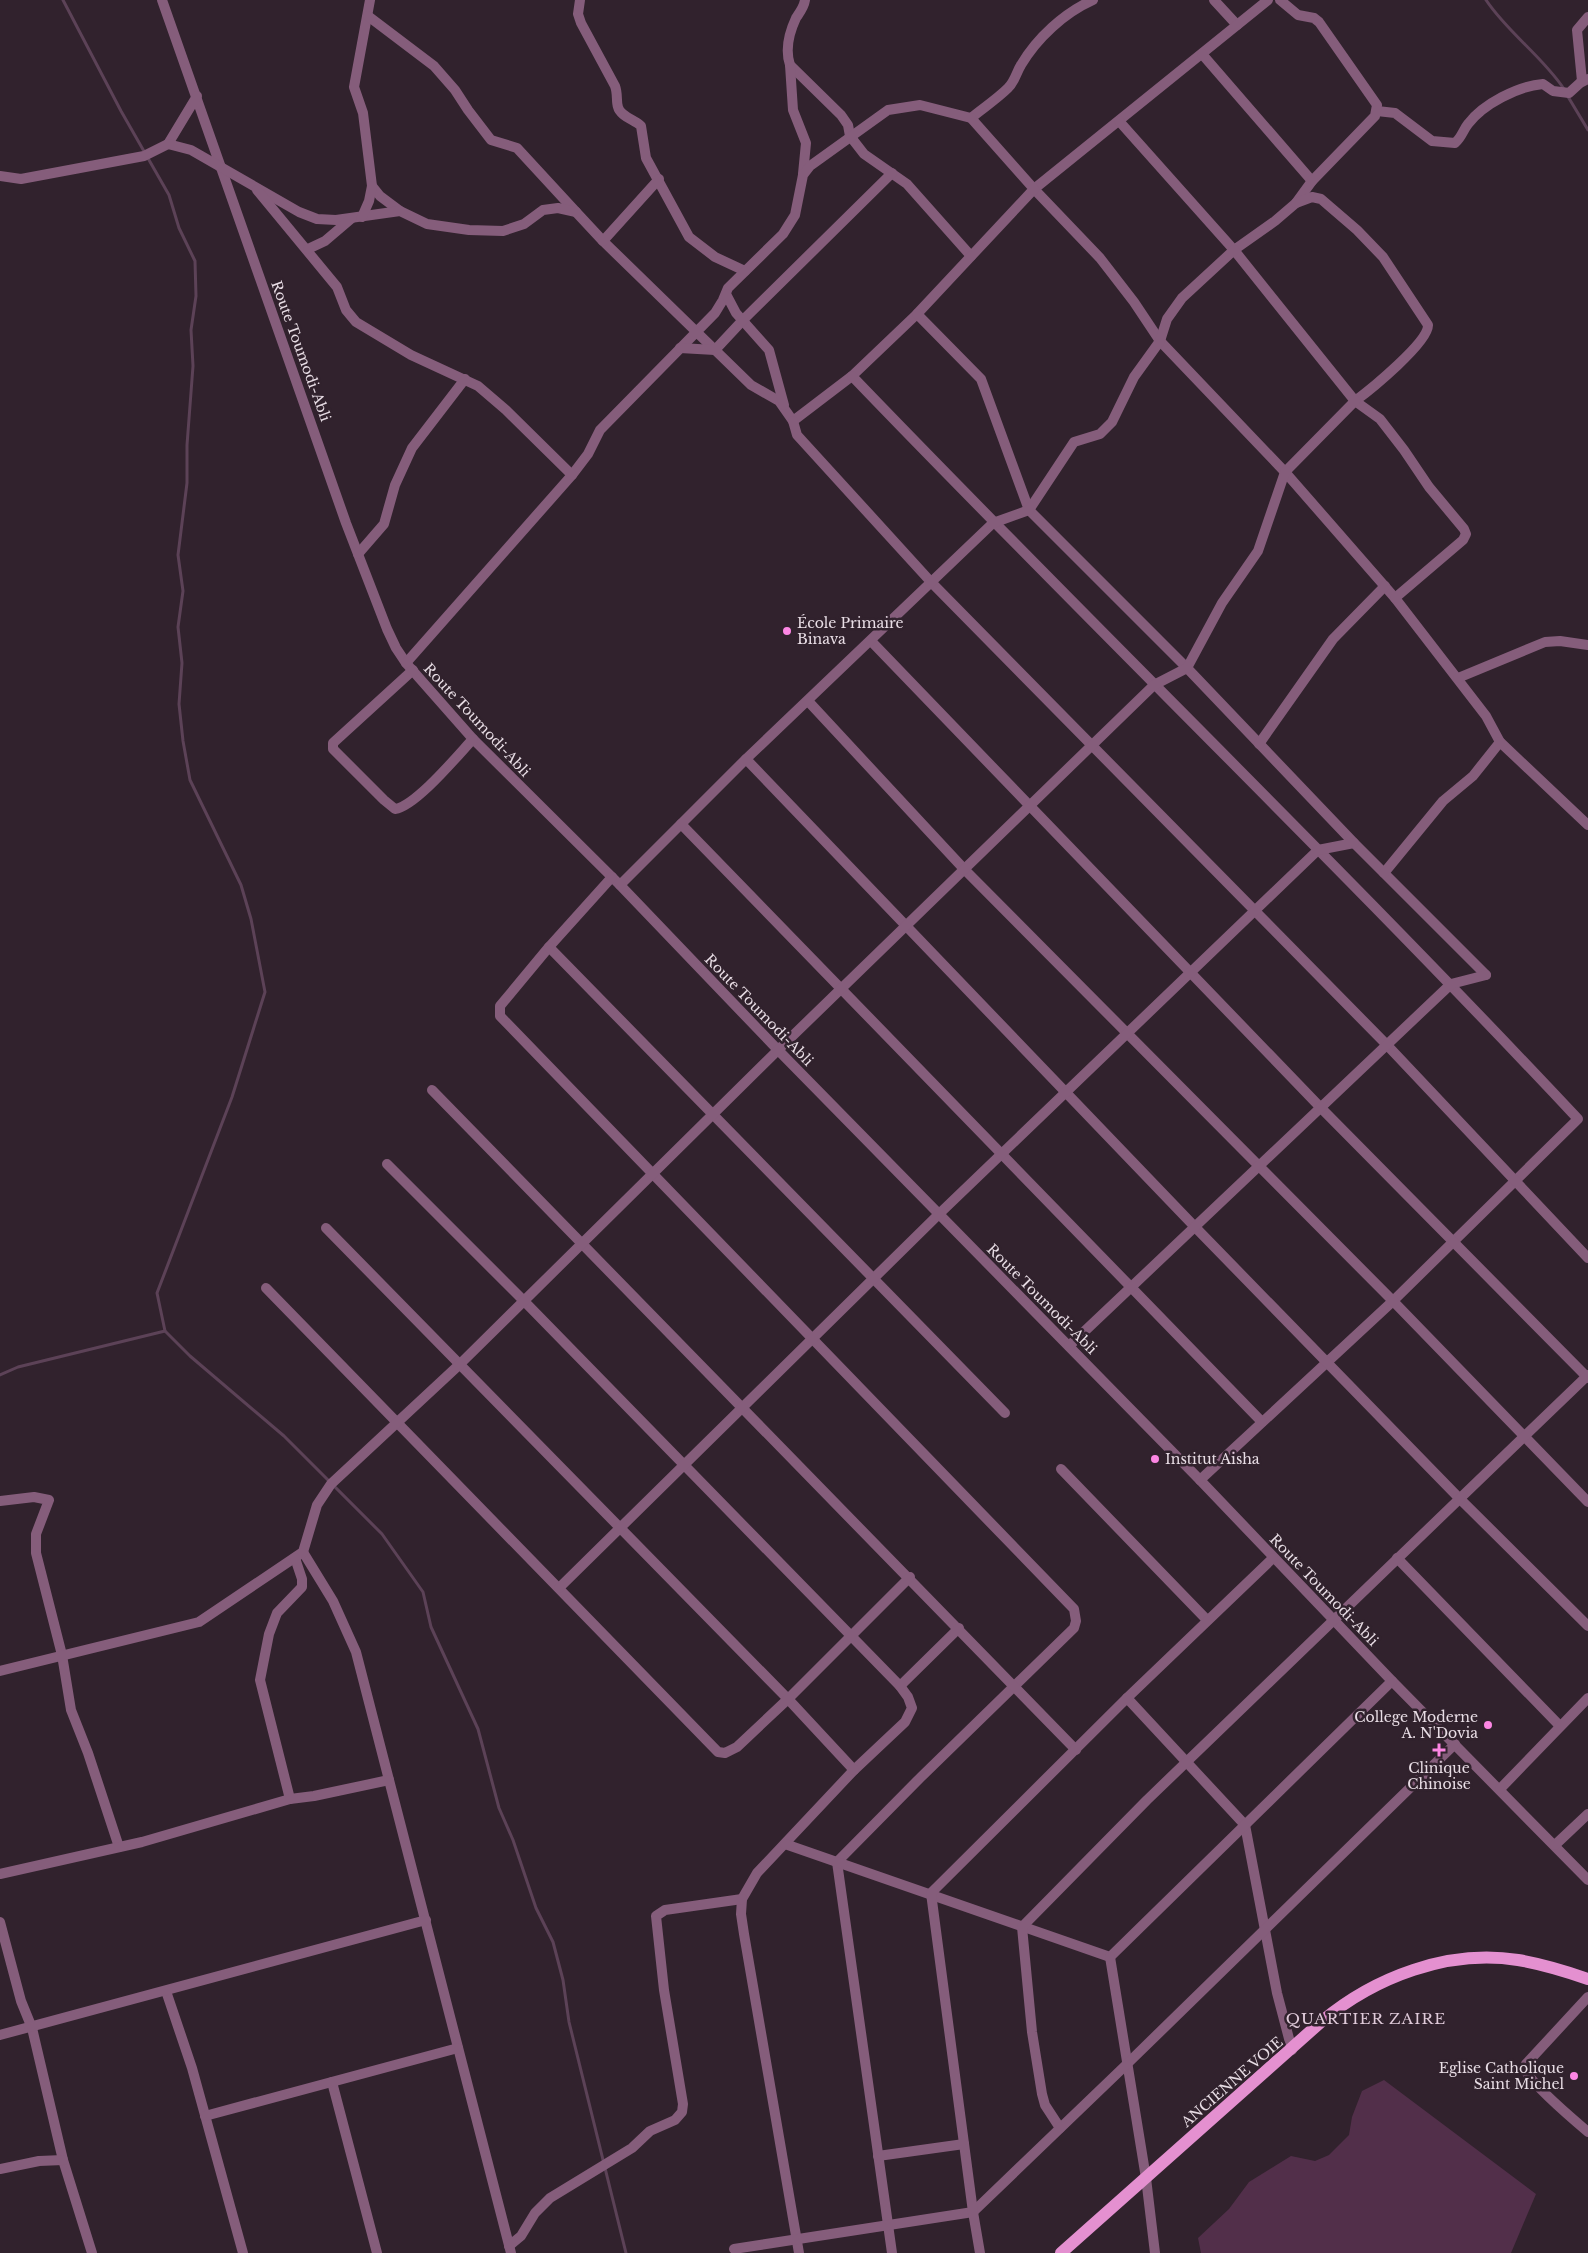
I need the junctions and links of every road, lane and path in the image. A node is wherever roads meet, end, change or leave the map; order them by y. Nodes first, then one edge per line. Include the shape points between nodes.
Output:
1 (162, 0) edge
2 (370, 0) edge
3 (580, 0) edge
4 (805, 0) edge
5 (1093, 0) edge
6 (1214, 0) edge
7 (1268, 0) edge
8 (1280, 0) edge
9 (368, 16) junction
10 (1588, 17) edge
11 (1237, 25) junction
12 (1202, 54) junction
13 (790, 66) junction
14 (1585, 80) edge
15 (196, 96) junction
16 (1377, 111) junction
17 (971, 118) junction
18 (1119, 121) junction
19 (850, 136) junction
20 (168, 144) junction
21 (222, 167) junction
22 (892, 173) junction
23 (803, 175) junction
24 (0, 176) edge
25 (659, 179) junction
26 (1312, 181) junction
27 (372, 186) junction
28 (254, 187) junction
29 (1034, 189) junction
30 (1296, 203) junction
31 (400, 211) junction
32 (576, 212) junction
33 (357, 217) junction
34 (603, 241) junction
35 (308, 249) junction
36 (1234, 250) junction
37 (970, 256) junction
38 (745, 271) junction
39 (726, 294) junction
40 (917, 314) junction
41 (743, 320) junction
42 (696, 332) junction
43 (1160, 341) junction
44 (680, 348) junction
45 (715, 350) junction
46 (852, 376) junction
47 (465, 379) junction
48 (1355, 401) junction
49 (785, 407) junction
50 (793, 421) junction
51 (1285, 472) junction
52 (572, 475) junction
53 (1029, 510) junction
54 (993, 523) junction
55 (358, 554) junction
56 (931, 582) junction
57 (1384, 586) junction
58 (1395, 598) junction
59 (871, 641) junction
60 (1588, 645) edge
61 (410, 666) junction
62 (1187, 668) junction
63 (1458, 678) junction
64 (1154, 685) junction
65 (808, 701) junction
66 (473, 739) junction
67 (1500, 742) junction
68 (1259, 744) junction
69 (1092, 746) junction
70 (746, 760) junction
71 (1031, 806) junction
72 (681, 824) junction
73 (1588, 825) edge
74 (1354, 843) junction
75 (1318, 850) junction
76 (964, 869) junction
77 (1384, 874) junction
78 (616, 881) junction
79 (1255, 911) junction
80 (905, 927) junction
81 (549, 947) junction
82 (1191, 973) junction
83 (1451, 984) junction
84 (842, 988) junction
85 (1127, 1033) junction
86 (1386, 1044) junction
87 (778, 1050) junction
88 (432, 1090) dead end
89 (1066, 1092) junction
90 (1321, 1108) junction
91 (713, 1114) junction
92 (1003, 1153) junction
93 (387, 1164) dead end
94 (1259, 1165) junction
95 (652, 1174) junction
96 (1513, 1180) junction
97 (939, 1214) junction
98 (1195, 1227) junction
99 (326, 1228) dead end
100 (1454, 1241) junction
101 (582, 1243) junction
102 (1588, 1258) edge
103 (874, 1279) junction
104 (1132, 1286) junction
105 (266, 1288) dead end
106 (524, 1300) junction
107 (1393, 1301) junction
108 (812, 1340) junction
109 (1069, 1346) junction
110 (1327, 1360) junction
111 (460, 1364) junction
112 (1588, 1376) edge
113 (743, 1407) junction
114 (1005, 1413) dead end
115 (398, 1422) junction
116 (1262, 1422) junction
117 (1524, 1436) junction
118 (684, 1465) junction
119 (1061, 1469) dead end
120 (1200, 1480) junction
121 (1459, 1498) junction
122 (0, 1500) edge
123 (1588, 1502) edge
124 (621, 1528) junction
125 (299, 1555) junction
126 (1273, 1558) junction
127 (1397, 1558) junction
128 (910, 1577) junction
129 (559, 1588) junction
130 (1332, 1619) junction
131 (1207, 1620) junction
132 (1588, 1626) edge
133 (959, 1628) junction
134 (851, 1636) junction
135 (62, 1655) junction
136 (0, 1671) edge
137 (1392, 1681) junction
138 (900, 1686) junction
139 (1016, 1686) junction
140 (1127, 1698) junction
141 (1588, 1698) edge
142 (788, 1699) junction
143 (1560, 1725) junction
144 (1455, 1744) junction
145 (1076, 1750) junction
146 (1188, 1762) junction
147 (854, 1770) junction
148 (389, 1780) junction
149 (1500, 1789) junction
150 (290, 1798) junction
151 (1588, 1814) edge
152 (1245, 1825) junction
153 (785, 1844) junction
154 (1555, 1845) junction
155 (119, 1847) junction
156 (837, 1862) junction
157 (0, 1874) edge
158 (1588, 1880) edge
159 (931, 1893) junction
160 (742, 1899) junction
161 (426, 1920) junction
162 (0, 1922) edge
163 (1022, 1927) junction
164 (1266, 1928) junction
165 (1110, 1957) junction
166 (1588, 1979) edge
167 (166, 1991) junction
168 (1588, 1997) edge
169 (32, 2028) junction
170 (0, 2035) edge
171 (458, 2048) junction
172 (1292, 2050) junction
173 (1127, 2064) junction
174 (332, 2082) junction
175 (205, 2116) junction
176 (1060, 2128) junction
177 (1588, 2132) edge
178 (964, 2144) junction
179 (878, 2156) junction
180 (63, 2160) junction
181 (0, 2169) edge
182 (1146, 2178) junction
183 (973, 2212) junction
184 (887, 2226) junction
185 (796, 2239) junction
186 (734, 2249) dead end
187 (510, 2250) edge
188 (92, 2253) edge
189 (243, 2253) edge
190 (377, 2253) edge
191 (799, 2253) edge
192 (892, 2253) edge
193 (980, 2253) edge
194 (1061, 2253) edge
195 (1155, 2253) edge

1 - 15 street, Route Toumodi-Abli
2 - 9 street
3 - 25 street via 578,14 581,23 615,86 617,106 641,126 646,158
4 - 13 street via 787,46
5 - 17 street via 1062,19 1042,38 1007,89
6 - 11 street
7 - 11 street
8 - 16 street via 1298,15 1319,22 1373,97 1378,105
9 - 27 street via 354,87 363,113
9 - 32 street via 434,66 491,140 517,148
10 - 14 street via 1577,30
11 - 12 street
12 - 18 street
12 - 26 street
13 - 19 street via 841,115
13 - 23 street via 793,110 806,143
14 - 16 street via 1570,93 1553,91 1543,84 1520,90 1477,114 1455,143 1432,141 1395,113
15 - 20 street
15 - 21 street, Route Toumodi-Abli
16 - 26 street
17 - 19 street via 920,106 888,110
17 - 29 street
18 - 29 street
18 - 36 street
19 - 22 street via 868,157
19 - 23 street
20 - 21 street via 191,150
20 - 24 street via 144,156 21,178
21 - 28 street
21 - 55 street, Route Toumodi-Abli
22 - 37 street via 907,184
22 - 41 street
23 - 38 street via 792,222 774,245
25 - 34 street
25 - 38 street via 689,237 715,257
26 - 30 street
27 - 31 street
27 - 33 street via 369,201
28 - 33 street via 317,219
28 - 35 street
29 - 37 street
29 - 43 street via 1100,258
30 - 36 street
30 - 48 street via 1312,197 1321,199 1357,230 1383,257 1428,325 1429,329 1393,371
31 - 32 street via 427,224 503,231 524,224 542,210 558,208
31 - 33 street
32 - 34 street
33 - 35 street via 326,241
34 - 42 street
35 - 47 street via 338,287 346,310 356,322 411,355
36 - 43 street via 1182,298 1167,319
36 - 48 street
37 - 40 street
38 - 39 street
39 - 41 street via 732,308
39 - 42 street via 715,313
40 - 46 street
40 - 53 street via 981,379
41 - 45 street
41 - 49 street via 769,350
42 - 44 street
42 - 45 street
43 - 51 street
43 - 53 street via 1134,377 1112,422 1100,434 1074,442
44 - 45 street
44 - 52 street via 600,430
45 - 49 street via 751,385 773,396
46 - 50 street
46 - 54 street
47 - 52 street via 490,395
47 - 55 street via 412,448 395,485 384,524
48 - 51 street
48 - 58 street via 1380,419 1466,534
49 - 50 street
50 - 56 street via 798,435
51 - 57 street
51 - 62 street via 1258,551 1222,603
52 - 61 street
53 - 54 street
53 - 62 street
54 - 56 street
54 - 64 street
55 - 61 street, Route Toumodi-Abli via 387,630
56 - 59 street
56 - 69 street
57 - 58 street
57 - 68 street via 1334,639
58 - 63 street
59 - 65 street
59 - 71 street
60 - 63 street via 1545,642
61 - 66 street, Route Toumodi-Abli
61 - 66 street via 333,743 333,749 395,809 426,789
62 - 64 street
62 - 68 street
63 - 67 street via 1486,716
64 - 69 street
64 - 75 street
65 - 70 street
65 - 76 street
66 - 78 street, Route Toumodi-Abli
67 - 73 street
67 - 77 street via 1472,776 1443,801
68 - 74 street
69 - 71 street
69 - 79 street
70 - 72 street
70 - 80 street
71 - 76 street
71 - 82 street
72 - 78 street
72 - 84 street
74 - 75 street
74 - 77 street
75 - 79 street
75 - 83 street
76 - 80 street
76 - 85 street
77 - 83 street via 1486,975
78 - 81 street
78 - 87 street, Route Toumodi-Abli
79 - 82 street
79 - 86 street
80 - 84 street
80 - 89 street
81 - 91 street
81 - 95 street via 500,1006 500,1016
82 - 85 street
82 - 90 street
83 - 86 street
83 - 96 street via 1578,1119
84 - 87 street
84 - 92 street
85 - 89 street
85 - 94 street
86 - 90 street
86 - 96 street
87 - 91 street
87 - 97 street, Route Toumodi-Abli
88 - 101 street
89 - 92 street
89 - 98 street
90 - 94 street
90 - 100 street
91 - 95 street
91 - 103 street
92 - 97 street
92 - 104 street
93 - 106 street
94 - 98 street
94 - 107 street
95 - 101 street
95 - 108 street
96 - 100 street
96 - 102 street
97 - 103 street
97 - 109 street, Route Toumodi-Abli
98 - 104 street
98 - 110 street
99 - 111 street
100 - 107 street
100 - 112 street
101 - 106 street
101 - 113 street
103 - 108 street
103 - 114 street
104 - 109 street
104 - 116 street
105 - 115 street
106 - 111 street
106 - 118 street
107 - 110 street
107 - 117 street
108 - 113 street
108 - 139 street via 1074,1609 1074,1628
109 - 120 street, Route Toumodi-Abli
110 - 116 street
110 - 121 street
111 - 115 street
111 - 124 street
112 - 117 street
113 - 118 street
113 - 128 street
115 - 125 street via 323,1494
115 - 129 street
116 - 120 street
117 - 121 street
117 - 123 street
118 - 124 street
118 - 134 street
119 - 131 street
120 - 126 street, Route Toumodi-Abli
121 - 127 street
121 - 132 street
122 - 135 street via 49,1500 35,1544
124 - 129 street
124 - 142 street
125 - 135 street via 199,1622
125 - 148 street via 333,1601 356,1652
125 - 150 street via 302,1587 277,1613 269,1634 260,1680
126 - 130 street, Route Toumodi-Abli
126 - 131 street
127 - 130 street
127 - 143 street
128 - 133 street
128 - 134 street
129 - 142 street via 718,1752 725,1753 737,1747
130 - 137 street, Route Toumodi-Abli
130 - 146 street
131 - 140 street
133 - 138 street
133 - 139 street
134 - 138 street
134 - 142 street
135 - 136 street
135 - 155 street via 71,1710
137 - 144 street, Route Toumodi-Abli
137 - 152 street
138 - 147 street via 910,1702 910,1714
139 - 145 street
139 - 156 street
140 - 145 street
140 - 146 street
141 - 143 street
142 - 147 street
143 - 149 street
144 - 149 street, Route Toumodi-Abli
144 - 164 street
145 - 159 street
146 - 152 street
146 - 163 street via 1146,1800
147 - 153 street
148 - 150 street
148 - 161 street
149 - 154 street, Route Toumodi-Abli
150 - 155 street
151 - 154 street
152 - 164 street
152 - 165 street
153 - 156 street
153 - 160 street via 757,1873
154 - 158 street, Route Toumodi-Abli
155 - 157 street
156 - 159 street
156 - 179 street
159 - 163 street
159 - 178 street
160 - 185 street via 744,1934
160 - 187 street via 665,1910 656,1916 682,2112 675,2120 650,2131 632,2148 550,2198 535,2213
161 - 167 street
161 - 171 street
162 - 169 street via 21,2001
163 - 165 street
163 - 176 street via 1032,2032 1042,2094
164 - 172 street via 1277,1993
164 - 173 street
165 - 173 street
166 - 172 main road, ANCIENNE VOIE via 1545,1965 1496,1958 1431,1965 1391,1979 1349,2002 1322,2021
167 - 169 street
167 - 175 street
168 - 177 street via 1525,2067 1538,2085
169 - 170 street
169 - 180 street
171 - 174 street
171 - 187 street
172 - 182 main road, ANCIENNE VOIE
173 - 176 street
173 - 182 street
174 - 175 street
174 - 190 street
175 - 189 street
176 - 183 street
178 - 179 street
178 - 183 street
179 - 184 street
180 - 181 street
180 - 188 street
182 - 194 main road, ANCIENNE VOIE
182 - 195 street
183 - 184 street
183 - 193 street
184 - 185 street
184 - 192 street
185 - 186 street
185 - 191 street

